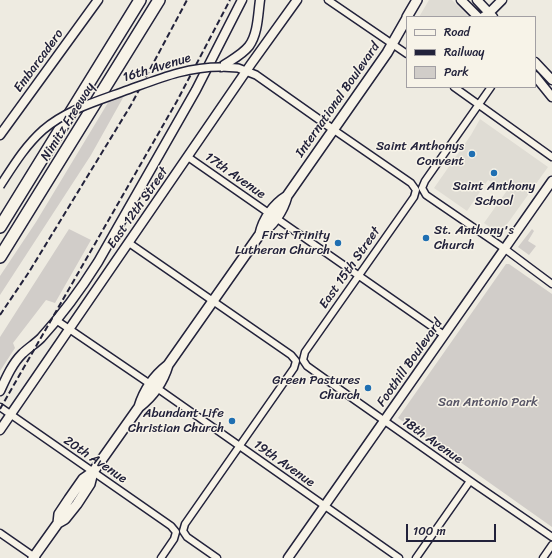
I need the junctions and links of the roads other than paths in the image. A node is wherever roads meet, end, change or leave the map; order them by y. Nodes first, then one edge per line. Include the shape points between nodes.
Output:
1 (98, 0) edge
2 (140, 0) edge
3 (159, 0) edge
4 (242, 0) edge
5 (260, 0) edge
6 (297, 0) edge
7 (328, 0) edge
8 (417, 0) edge
9 (461, 0) edge
10 (477, 0) edge
11 (502, 0) edge
12 (408, 16) edge
13 (477, 16) edge
14 (488, 16) edge
15 (406, 19) edge
16 (393, 44) junction
17 (406, 53) edge
18 (536, 63) edge
19 (226, 65) junction
20 (246, 71) junction
21 (536, 77) edge
22 (552, 80) edge
23 (455, 88) edge
24 (490, 88) edge
25 (551, 93) edge
26 (478, 104) junction
27 (334, 130) junction
28 (0, 135) edge
29 (188, 157) junction
30 (552, 157) edge
31 (552, 181) edge
32 (0, 186) edge
33 (419, 189) junction
34 (273, 216) junction
35 (0, 227) edge
36 (129, 242) junction
37 (504, 249) junction
38 (0, 257) edge
39 (359, 275) junction
40 (552, 284) edge
41 (213, 301) junction
42 (56, 320) junction
43 (69, 328) junction
44 (444, 335) junction
45 (299, 360) junction
46 (154, 386) junction
47 (0, 391) edge
48 (0, 407) edge
49 (10, 415) junction
50 (385, 420) junction
51 (0, 430) edge
52 (239, 446) junction
53 (94, 472) junction
54 (470, 481) junction
55 (325, 505) junction
56 (179, 531) junction
57 (0, 533) edge
58 (552, 537) edge
59 (552, 544) edge
60 (34, 558) edge
61 (161, 558) edge
62 (217, 558) edge
63 (288, 558) edge
64 (399, 558) edge
65 (416, 558) edge
66 (543, 558) edge

1 - 28 main road, Embarcadero
2 - 35 highway, Nimitz Freeway
3 - 38 highway, Nimitz Freeway
4 - 42 main road, East 12th Street via 196,90 112,239 83,286
5 - 19 main road via 253,38 249,46
6 - 20 main road, East 12th Street
7 - 16 street
8 - 12 main road, International Boulevard
9 - 13 main road
10 - 14 main road
11 - 14 main road
15 - 16 main road, International Boulevard
16 - 17 street
16 - 27 main road, International Boulevard
18 - 22 main road
19 - 20 street, 16th Avenue
19 - 32 street, 16th Avenue, bridge via 175,73 68,113 31,141
20 - 27 street, 16th Avenue via 256,75
20 - 29 main road, East 12th Street
21 - 25 main road
23 - 26 street
24 - 26 street, East 15th Street
26 - 30 street
26 - 33 street, East 15th Street
27 - 33 street, 16th Avenue
27 - 34 main road, International Boulevard via 287,196 284,206
29 - 34 street, 17th Avenue
29 - 36 main road, East 12th Street
31 - 37 main road, Foothill Boulevard
33 - 37 street, 16th Avenue
33 - 39 street, East 15th Street
34 - 39 street, 17th Avenue
34 - 41 main road, International Boulevard via 268,229 260,234
36 - 41 street, 18th Avenue
36 - 43 main road, East 12th Street
37 - 40 street, 16th Avenue
37 - 44 main road, Foothill Boulevard
39 - 44 street, 17th Avenue
39 - 45 street, East 15th Street
41 - 45 street, 18th Avenue
41 - 46 main road, International Boulevard via 168,366 158,373
42 - 43 street, 19th Avenue
42 - 47 main road, East 12th Street via 22,354
43 - 46 street, 19th Avenue
43 - 49 main road, East 12th Street
44 - 50 main road, Foothill Boulevard
45 - 50 street, 18th Avenue
45 - 52 street, East 15th Street
46 - 52 street, 19th Avenue
46 - 53 main road, International Boulevard via 149,400 139,407
48 - 49 street, 20th Avenue
49 - 51 main road, East 12th Street
49 - 53 street, 20th Avenue
50 - 54 street, 18th Avenue
50 - 55 main road, Foothill Boulevard
52 - 55 street, 19th Avenue
52 - 56 street, East 15th Street
53 - 56 street, 20th Avenue
53 - 60 main road, International Boulevard via 83,479 69,499 59,514 58,523
54 - 58 street, 18th Avenue
54 - 65 street
55 - 63 main road, Foothill Boulevard
55 - 64 street, 19th Avenue
56 - 61 street, East 15th Street
56 - 62 street, 20th Avenue
57 - 60 street
59 - 66 street

